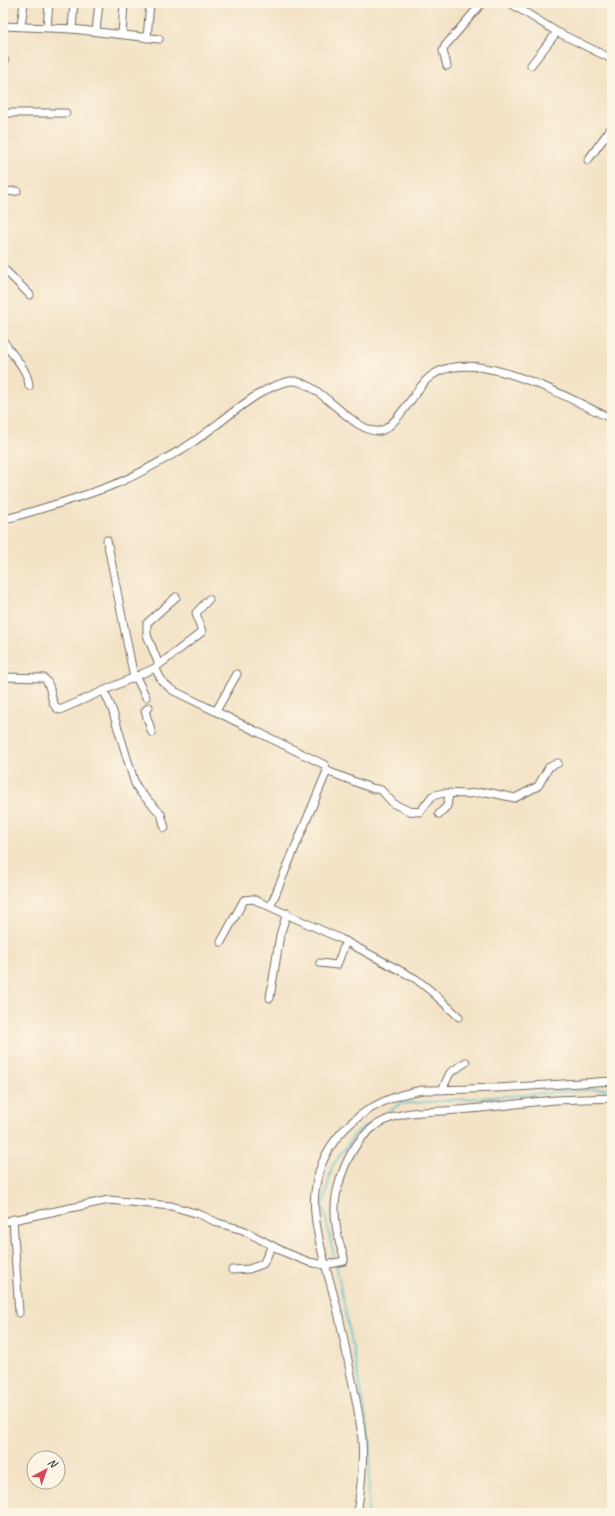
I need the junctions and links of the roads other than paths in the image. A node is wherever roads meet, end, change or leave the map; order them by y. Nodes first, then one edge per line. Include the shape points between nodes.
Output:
1 (24, 3) edge
2 (50, 3) edge
3 (74, 3) edge
4 (99, 3) edge
5 (124, 3) edge
6 (150, 3) edge
7 (482, 3) edge
8 (510, 3) edge
9 (3, 26) edge
10 (21, 26) junction
11 (47, 27) junction
12 (72, 29) junction
13 (96, 31) junction
14 (557, 32) junction
15 (122, 34) junction
16 (146, 38) junction
17 (159, 39) dead end
18 (612, 59) edge
19 (531, 65) dead end
20 (447, 66) dead end
21 (3, 113) edge
22 (66, 113) dead end
23 (612, 127) edge
24 (588, 160) dead end
25 (17, 191) dead end
26 (3, 192) edge
27 (3, 268) edge
28 (30, 294) dead end
29 (3, 340) edge
30 (29, 386) dead end
31 (612, 419) edge
32 (3, 520) edge
33 (107, 540) dead end
34 (176, 598) dead end
35 (209, 600) dead end
36 (157, 667) junction
37 (237, 674) dead end
38 (3, 677) edge
39 (135, 677) junction
40 (104, 691) junction
41 (146, 696) dead end
42 (149, 707) dead end
43 (216, 711) junction
44 (152, 733) dead end
45 (558, 763) dead end
46 (327, 771) junction
47 (449, 794) junction
48 (439, 814) dead end
49 (165, 828) dead end
50 (271, 906) junction
51 (287, 913) junction
52 (346, 941) junction
53 (221, 942) dead end
54 (320, 963) dead end
55 (270, 998) dead end
56 (459, 1017) dead end
57 (466, 1062) dead end
58 (612, 1081) edge
59 (442, 1090) junction
60 (612, 1098) edge
61 (13, 1219) junction
62 (3, 1222) edge
63 (272, 1246) junction
64 (328, 1265) junction
65 (232, 1270) dead end
66 (19, 1313) dead end
67 (357, 1513) edge

1 - 10 street
2 - 11 street
3 - 12 street
4 - 13 street
5 - 15 street
6 - 16 street
7 - 20 street via 445,46 443,51
8 - 14 street
9 - 10 street
10 - 11 street
11 - 12 street
12 - 13 street
13 - 15 street
14 - 18 street
14 - 19 street
15 - 16 street
16 - 17 street
21 - 22 street
23 - 24 street
25 - 26 street
27 - 28 street
29 - 30 street via 24,370
31 - 32 street via 511,373 455,366 442,369 426,379 386,430 379,432 362,426 314,390 298,381 290,381 268,388 186,447 115,485
33 - 39 street
34 - 36 street via 147,623 147,635
35 - 36 street via 196,613 202,632
36 - 39 street
36 - 43 street via 162,681 172,690
37 - 43 street
38 - 40 street via 44,678 49,683 55,706 60,710
39 - 40 street
39 - 41 street
40 - 49 street via 135,784 161,814
42 - 44 street via 146,711
43 - 46 street via 325,765
45 - 47 street via 549,767 538,786 514,798 487,792
46 - 47 street via 382,790 394,804 409,811 420,812 432,796
46 - 50 street
47 - 48 street via 447,806
50 - 51 street
50 - 53 street via 254,899 244,900
51 - 52 street
51 - 55 street via 280,935
52 - 54 street via 337,965
52 - 56 street via 416,979
57 - 59 street via 450,1073
58 - 59 street
59 - 64 street via 409,1092 364,1111 329,1151 319,1173 315,1192 315,1210
60 - 64 street via 557,1100 456,1111 418,1111 375,1126 349,1156 337,1188 334,1206 344,1261
61 - 62 street
61 - 63 street via 109,1200 143,1203 171,1206 199,1214 243,1230
61 - 66 street
63 - 64 street via 303,1260
63 - 65 street via 263,1264
64 - 67 street via 360,1423 362,1477

